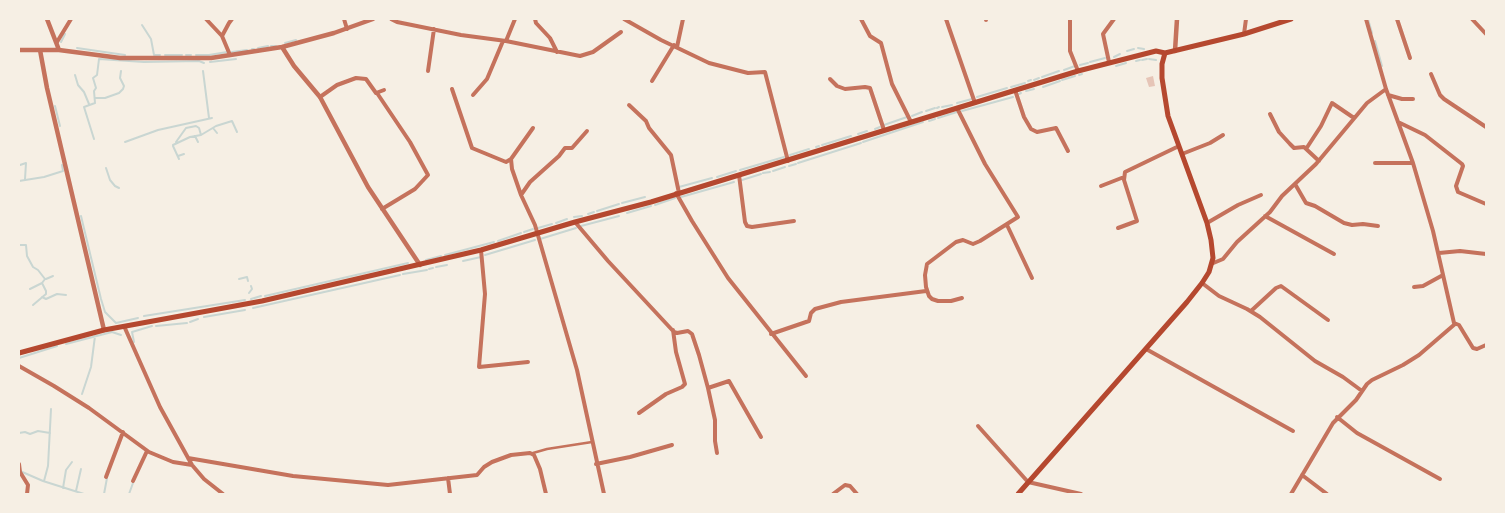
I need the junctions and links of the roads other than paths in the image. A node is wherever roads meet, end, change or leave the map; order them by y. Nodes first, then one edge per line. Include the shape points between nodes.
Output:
1 (47, 19) edge
2 (71, 19) edge
3 (206, 19) edge
4 (232, 19) edge
5 (344, 19) edge
6 (373, 19) edge
7 (391, 19) edge
8 (515, 19) edge
9 (535, 19) edge
10 (624, 19) edge
11 (683, 19) edge
12 (861, 19) edge
13 (946, 19) edge
14 (1070, 19) edge
15 (1114, 19) edge
16 (1177, 19) edge
17 (1246, 19) edge
18 (1291, 19) edge
19 (1366, 19) edge
20 (1397, 19) edge
21 (1472, 19) edge
22 (434, 28) junction
23 (347, 29) junction
24 (620, 32) dead end
25 (1244, 34) junction
26 (1486, 34) edge
27 (222, 36) junction
28 (504, 41) junction
29 (57, 42) junction
30 (675, 46) junction
31 (282, 47) junction
32 (19, 50) edge
33 (40, 50) junction
34 (60, 50) junction
35 (1174, 51) junction
36 (557, 52) junction
37 (1165, 53) junction
38 (230, 55) junction
39 (1410, 58) dead end
40 (1109, 62) junction
41 (428, 71) dead end
42 (1078, 71) junction
43 (1431, 74) dead end
44 (830, 80) dead end
45 (652, 81) dead end
46 (452, 89) dead end
47 (1386, 89) junction
48 (384, 90) dead end
49 (1015, 90) junction
50 (377, 93) junction
51 (473, 95) dead end
52 (1388, 96) junction
53 (320, 97) junction
54 (1413, 99) dead end
55 (975, 102) junction
56 (629, 105) dead end
57 (957, 108) junction
58 (1270, 114) dead end
59 (1354, 118) junction
60 (911, 122) junction
61 (1398, 122) junction
62 (1486, 127) edge
63 (533, 128) dead end
64 (884, 130) junction
65 (587, 131) dead end
66 (1223, 135) dead end
67 (1179, 146) junction
68 (1306, 149) junction
69 (1068, 151) dead end
70 (1182, 154) junction
71 (511, 159) junction
72 (788, 161) junction
73 (1319, 161) junction
74 (1375, 163) dead end
75 (1413, 163) junction
76 (739, 175) junction
77 (1124, 177) junction
78 (1295, 184) junction
79 (1101, 186) dead end
80 (678, 193) junction
81 (521, 195) junction
82 (1261, 195) dead end
83 (1486, 204) edge
84 (382, 209) junction
85 (1265, 216) junction
86 (794, 221) dead end
87 (575, 222) junction
88 (1207, 223) junction
89 (1006, 225) junction
90 (1378, 226) dead end
91 (1118, 228) dead end
92 (537, 234) junction
93 (481, 250) junction
94 (1439, 253) junction
95 (1334, 254) dead end
96 (1486, 254) edge
97 (1210, 264) junction
98 (420, 265) junction
99 (1443, 275) junction
100 (1032, 278) dead end
101 (1202, 283) junction
102 (1414, 287) dead end
103 (926, 291) junction
104 (962, 298) dead end
105 (1251, 311) junction
106 (1328, 320) dead end
107 (1455, 324) junction
108 (124, 326) junction
109 (672, 329) junction
110 (104, 330) junction
111 (771, 334) junction
112 (1486, 345) edge
113 (1146, 349) junction
114 (19, 353) edge
115 (528, 362) dead end
116 (19, 366) edge
117 (806, 376) dead end
118 (708, 388) junction
119 (1362, 390) junction
120 (639, 413) dead end
121 (1337, 417) junction
122 (978, 426) dead end
123 (1293, 431) dead end
124 (123, 432) junction
125 (761, 437) dead end
126 (592, 442) junction
127 (672, 445) dead end
128 (147, 451) junction
129 (533, 453) junction
130 (717, 454) dead end
131 (188, 458) junction
132 (19, 464) edge
133 (596, 464) junction
134 (192, 465) junction
135 (19, 468) edge
136 (20, 474) edge
137 (1302, 475) junction
138 (106, 477) dead end
139 (448, 478) junction
140 (1440, 480) dead end
141 (133, 481) dead end
142 (1028, 482) junction
143 (27, 494) edge
144 (224, 494) edge
145 (450, 494) edge
146 (546, 494) edge
147 (604, 494) edge
148 (832, 494) edge
149 (858, 494) edge
150 (1018, 494) edge
151 (1081, 494) edge
152 (1291, 494) edge
153 (1327, 494) edge

1 - 29 street
2 - 29 street
3 - 27 street
4 - 27 street
5 - 23 street
6 - 23 street
7 - 22 street
8 - 28 street
9 - 36 street via 555,44
10 - 30 street
11 - 30 street
12 - 60 street via 870,36 881,43 892,84
13 - 55 street
14 - 42 street via 1070,51
15 - 40 street via 1102,34
16 - 35 street
17 - 25 street
18 - 25 main road
19 - 47 street
20 - 39 street
21 - 26 street
22 - 28 street via 462,36
22 - 41 street
23 - 31 street
24 - 36 street via 593,52 574,56
25 - 35 main road
27 - 38 street
28 - 36 street
28 - 51 street via 487,79
29 - 34 street
30 - 45 street
30 - 72 street via 725,68 748,74 765,72
31 - 38 street
31 - 53 street
32 - 33 street
33 - 34 street
33 - 110 street
34 - 38 street via 127,58 195,59
35 - 37 main road
37 - 40 main road via 1156,51
37 - 67 main road via 1162,64 1164,91 1168,116
40 - 42 main road
42 - 49 main road
43 - 62 street via 1444,99
44 - 64 street via 845,89 870,88
46 - 71 street via 472,148 506,162
47 - 52 street
47 - 59 street
48 - 50 street
49 - 55 main road
49 - 69 street via 1031,129 1037,132 1056,128
50 - 53 street via 366,79 356,78 337,85
50 - 84 street via 428,175 415,189
52 - 54 street
52 - 61 street
53 - 84 street
55 - 57 main road
56 - 80 street via 646,121 671,155
57 - 60 main road
57 - 89 street via 985,164 1018,217
58 - 68 street via 1279,132 1294,148 1302,146
59 - 68 street via 1332,103
59 - 73 street
60 - 64 main road
61 - 75 street
61 - 83 street via 1421,132 1461,162 1463,166 1456,186 1458,192
63 - 71 street
64 - 72 main road
65 - 81 street via 572,148 565,148
66 - 70 street
67 - 70 main road
67 - 77 street via 1127,169
68 - 73 street
70 - 88 main road
71 - 81 street
72 - 76 main road
73 - 78 street
74 - 75 street
75 - 94 street
76 - 80 main road
76 - 86 street via 747,226
77 - 79 street
77 - 91 street via 1137,221
78 - 85 street
78 - 90 street via 1306,203 1344,223
80 - 87 main road
80 - 111 street via 728,278
81 - 92 street
82 - 88 street
84 - 98 street
85 - 95 street
85 - 97 street via 1223,259
87 - 92 main road
87 - 109 street
88 - 97 main road via 1213,258
89 - 100 street
89 - 103 street via 976,243 956,242 928,262
92 - 93 main road
92 - 126 street via 577,370
93 - 98 main road
93 - 115 street via 485,294 479,367
94 - 96 street
94 - 99 street
97 - 101 main road
98 - 108 main road via 262,302
99 - 102 street via 1423,286
99 - 107 street
101 - 105 street via 1219,296
101 - 113 main road
103 - 104 street via 934,301
103 - 111 street via 841,302 815,309 809,321
105 - 106 street via 1281,286
105 - 119 street via 1315,361
107 - 112 street via 1459,325 1473,348
107 - 119 street via 1419,355 1372,380
108 - 110 main road
108 - 131 street via 160,407
109 - 118 street via 677,333 688,331 692,334
109 - 120 street via 685,384
110 - 114 main road
111 - 117 street
113 - 123 street
113 - 142 main road
116 - 124 street
118 - 125 street via 730,382
118 - 130 street via 715,420
119 - 121 street
121 - 137 street
121 - 140 street via 1357,433
122 - 142 street
124 - 128 street
124 - 138 street
126 - 129 street
126 - 133 street
127 - 133 street
128 - 134 street via 173,462
128 - 141 street
129 - 139 street via 502,458 484,467 477,475
129 - 146 street
131 - 134 street
131 - 139 street via 293,476 381,485
132 - 135 street
133 - 147 street
134 - 144 street
135 - 136 street
136 - 143 street via 28,485
137 - 152 street
137 - 153 street
139 - 145 street
142 - 150 main road
142 - 151 street
148 - 149 street via 845,485

